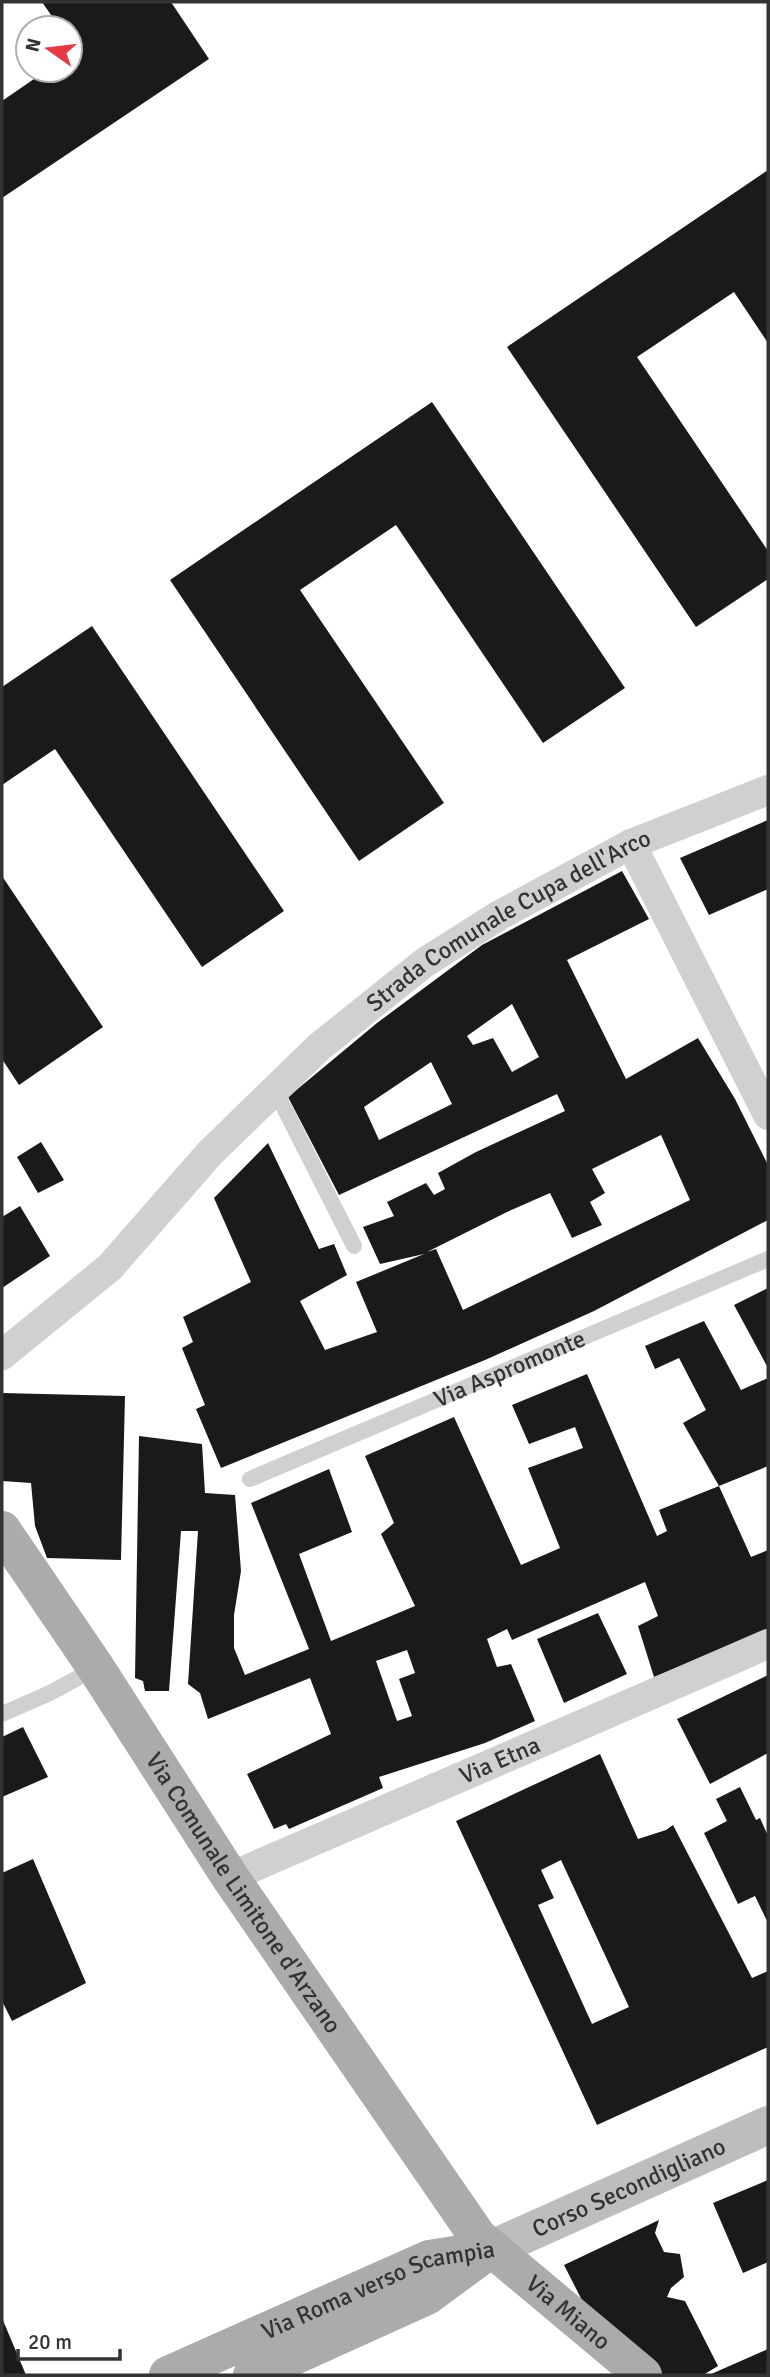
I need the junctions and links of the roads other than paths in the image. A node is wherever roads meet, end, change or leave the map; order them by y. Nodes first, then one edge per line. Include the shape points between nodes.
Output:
1 (768, 790) edge
2 (631, 845) junction
3 (275, 1090) junction
4 (768, 1115) edge
5 (354, 1246) dead end
6 (768, 1259) edge
7 (2, 1355) edge
8 (250, 1479) dead end
9 (2, 1530) edge
10 (768, 1644) edge
11 (96, 1668) junction
12 (2, 1714) edge
13 (230, 1877) junction
14 (768, 2125) edge
15 (492, 2249) junction
16 (168, 2375) edge
17 (252, 2375) edge
18 (643, 2375) edge

1 - 2 street, Strada Comunale Cupa dell'Arco
2 - 3 street, Strada Comunale Cupa dell'Arco via 498,916 424,962 319,1047
2 - 4 street
3 - 5 lane
3 - 7 street, Strada Comunale Cupa dell'Arco via 210,1153 110,1267
6 - 8 lane, Via Aspromonte
9 - 11 main road, Via Comunale Limitone d'Arzano
10 - 13 street, Via Etna
11 - 12 lane
11 - 13 main road, Via Comunale Limitone d'Arzano
13 - 15 main road, Via Comunale Limitone d'Arzano via 478,2237
14 - 15 main road, Corso Secondigliano
15 - 16 main road, Via Roma verso Scampia via 429,2259
15 - 17 main road, Via Roma verso Scampia via 427,2296
15 - 18 main road, Via Miano

